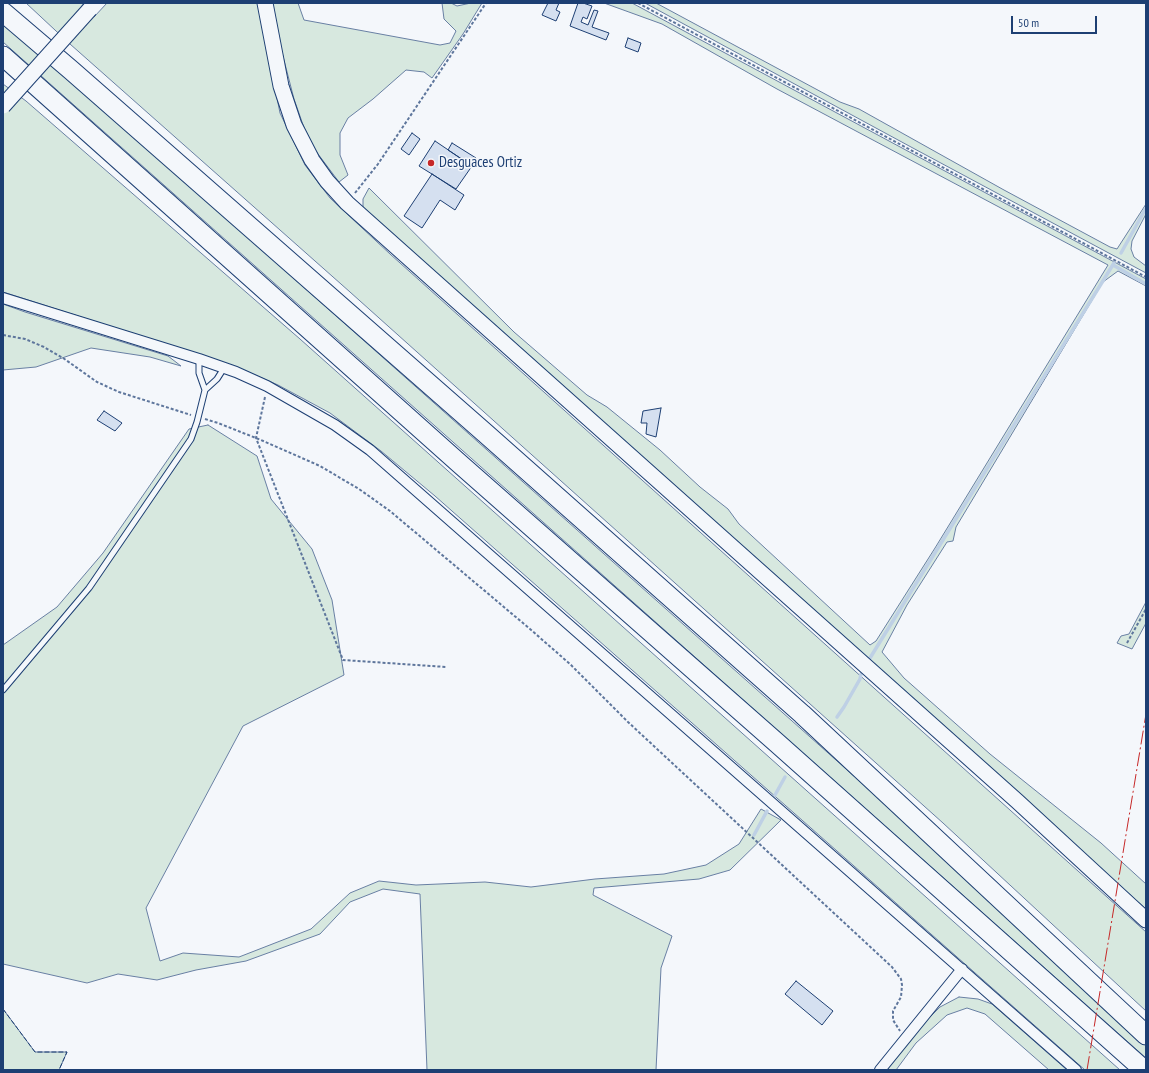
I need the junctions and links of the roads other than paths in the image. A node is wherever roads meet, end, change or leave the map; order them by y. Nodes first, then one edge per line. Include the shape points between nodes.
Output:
1 (10, 3) edge
2 (265, 3) edge
3 (93, 6) edge
4 (3, 12) edge
5 (3, 56) edge
6 (71, 70) junction
7 (3, 73) edge
8 (3, 106) edge
9 (116, 156) junction
10 (3, 298) edge
11 (199, 359) junction
12 (224, 368) junction
13 (205, 390) junction
14 (3, 690) edge
15 (1146, 920) edge
16 (962, 969) junction
17 (1146, 1035) edge
18 (880, 1070) edge
19 (1076, 1070) edge
20 (1144, 1070) edge

1 - 6 highway
2 - 15 street via 281,86 294,125 312,160 346,203 1017,801
3 - 8 street, bridge
4 - 6 highway
5 - 9 highway
6 - 17 highway via 802,714
7 - 9 highway
9 - 20 highway
10 - 11 street
11 - 12 street
11 - 13 lane via 199,373
12 - 13 lane
12 - 16 street via 267,386 335,425 370,450
13 - 14 lane via 191,439 89,588
16 - 18 street
16 - 19 street

